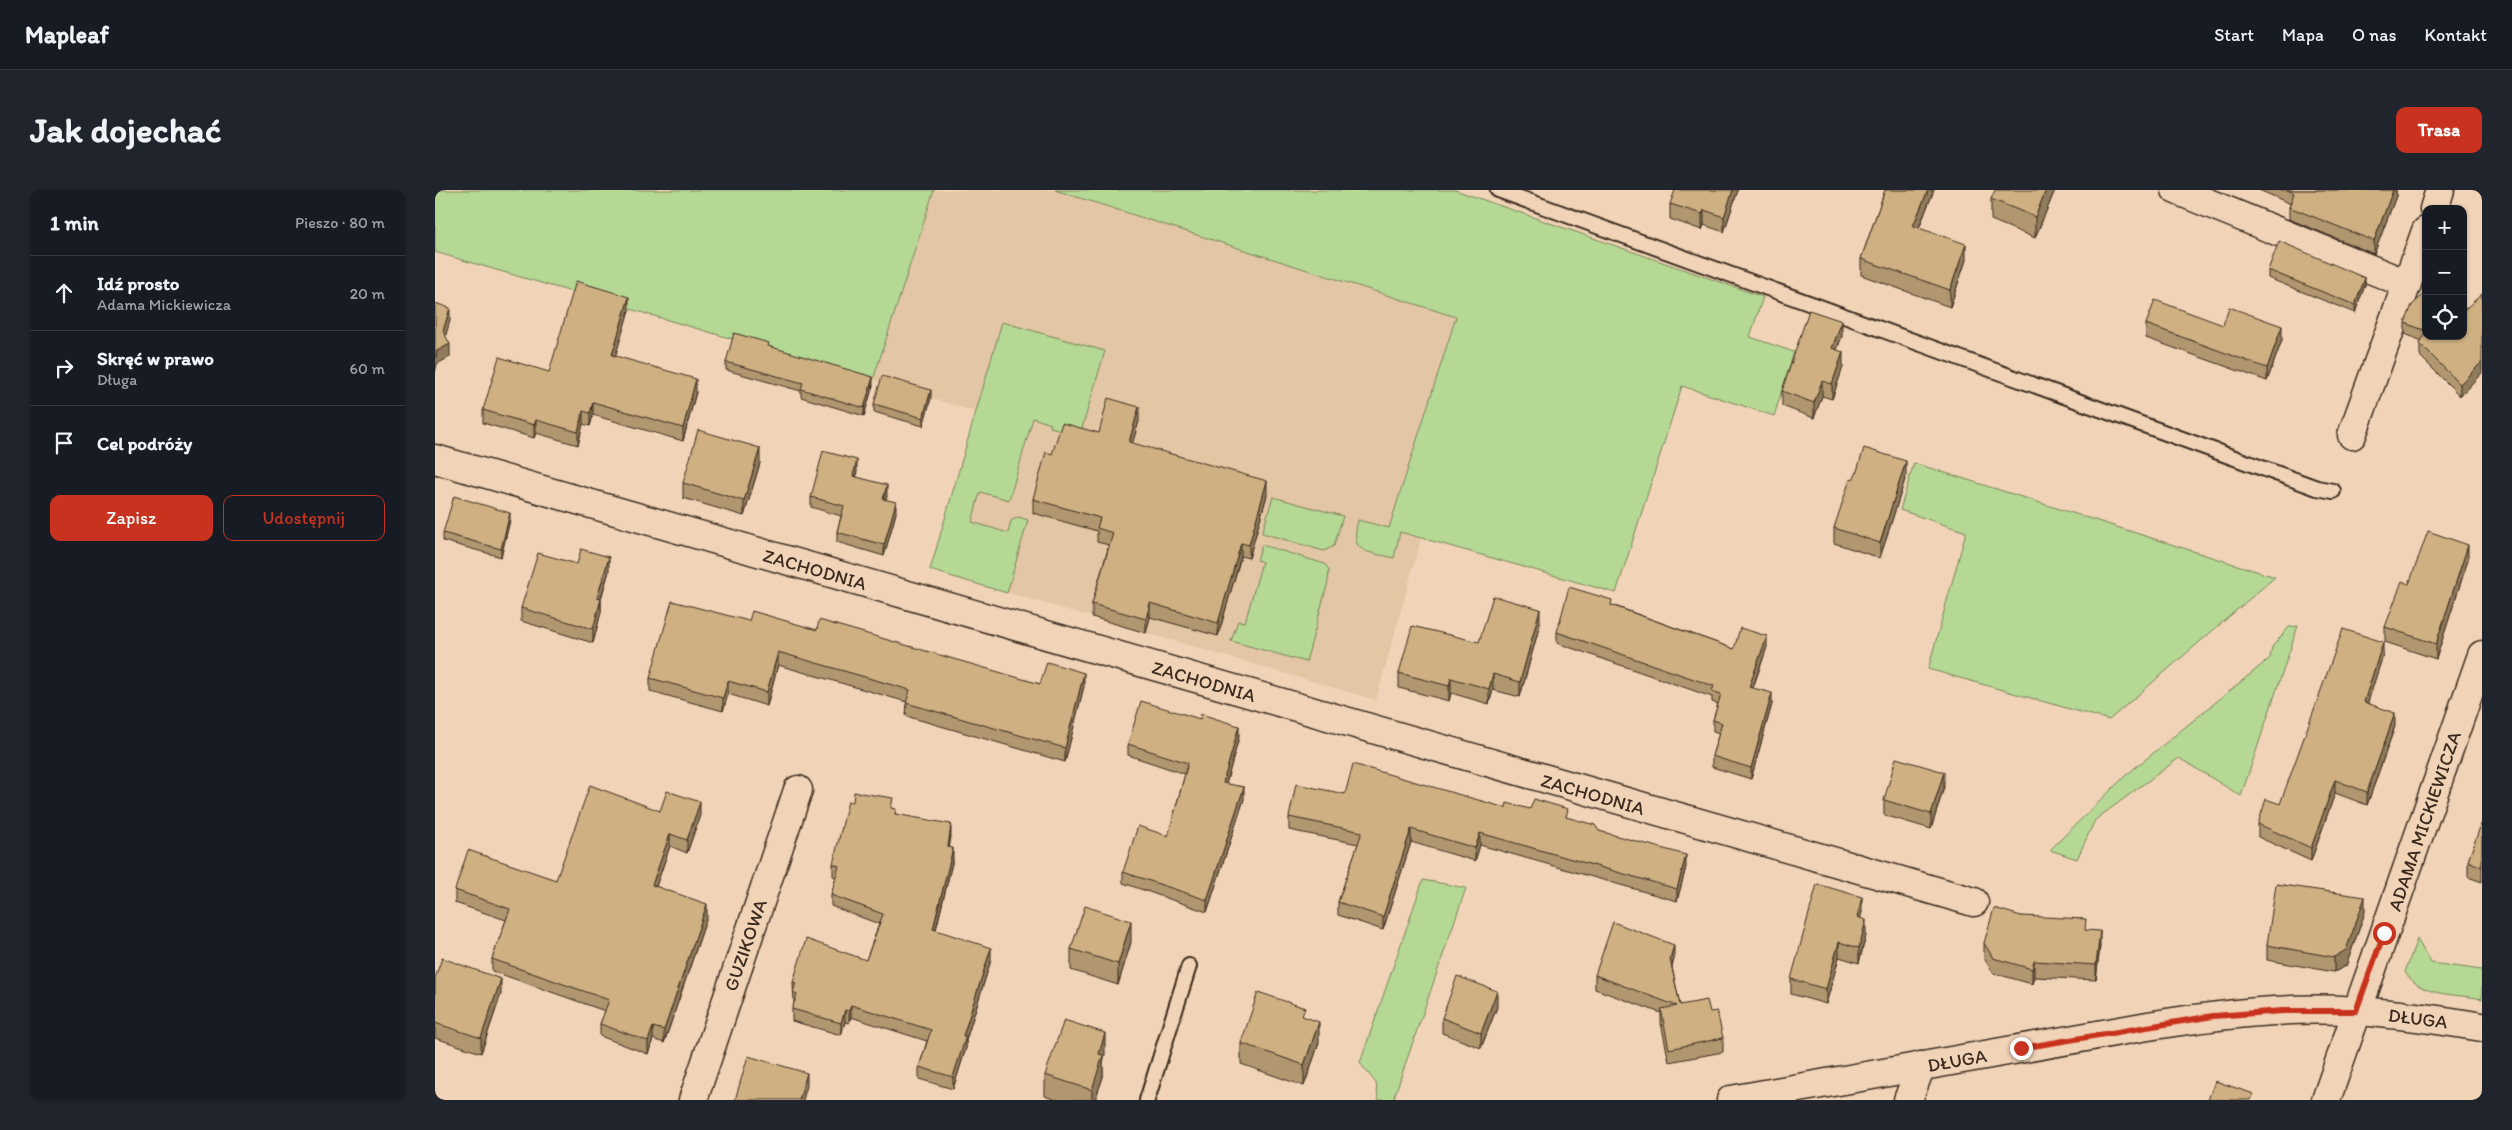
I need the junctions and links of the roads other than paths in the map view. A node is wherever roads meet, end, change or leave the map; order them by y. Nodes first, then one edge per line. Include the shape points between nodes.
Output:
1 (1499, 190) edge
2 (2176, 190) edge
3 (2440, 190) edge
4 (2435, 205) edge
5 (2422, 242) edge
6 (2407, 284) junction
7 (2352, 435) dead end
8 (435, 459) edge
9 (2333, 491) dead end
10 (2482, 655) edge
11 (798, 790) dead end
12 (1974, 902) dead end
13 (1189, 966) dead end
14 (2356, 1011) junction
15 (2482, 1027) edge
16 (1921, 1066) junction
17 (693, 1100) edge
18 (1147, 1100) edge
19 (1731, 1100) edge
20 (1908, 1100) edge
21 (2326, 1100) edge

1 - 9 lane via 2317,488
2 - 6 street
3 - 4 street
5 - 6 street
6 - 7 street
8 - 12 street, ZACHODNIA
10 - 14 street, ADAMA MICKIEWICZA
11 - 17 street, GUZIKOWA
13 - 18 lane
14 - 15 street, DŁUGA
14 - 16 street, DŁUGA via 2283,1011 2213,1016
14 - 21 street, ADAMA MICKIEWICZA
16 - 19 street, DŁUGA
16 - 20 street

